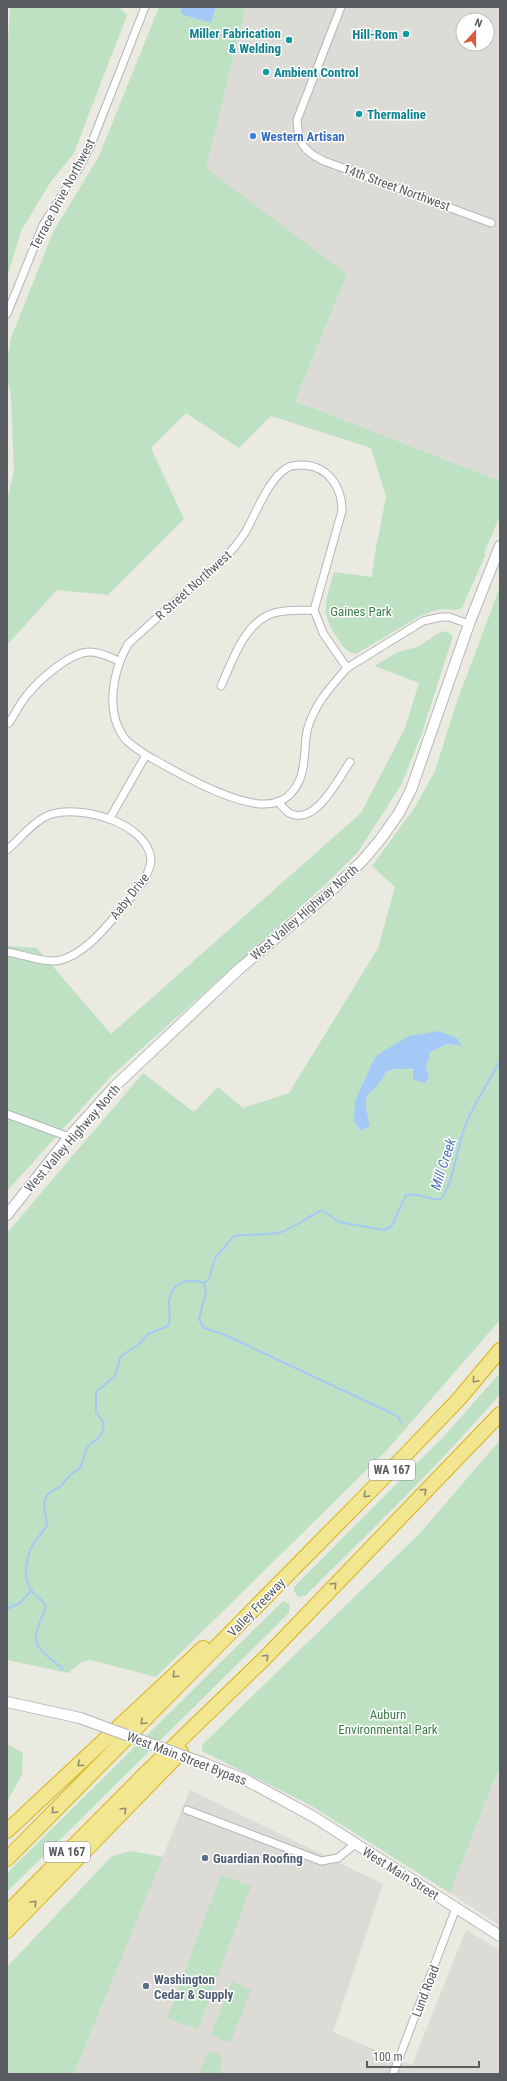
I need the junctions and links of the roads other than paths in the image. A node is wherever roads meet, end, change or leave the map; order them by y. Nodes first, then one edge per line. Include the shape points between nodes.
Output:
1 (145, 7) edge
2 (340, 7) edge
3 (491, 223) dead end
4 (7, 314) edge
5 (500, 546) edge
6 (314, 610) junction
7 (469, 624) junction
8 (119, 661) junction
9 (347, 668) junction
10 (221, 686) dead end
11 (9, 723) dead end
12 (146, 755) junction
13 (350, 762) dead end
14 (278, 802) junction
15 (110, 818) junction
16 (7, 850) edge
17 (7, 952) edge
18 (7, 1114) edge
19 (69, 1137) junction
20 (7, 1215) edge
21 (500, 1350) edge
22 (500, 1414) edge
23 (278, 1585) junction
24 (254, 1669) junction
25 (7, 1702) edge
26 (187, 1810) dead end
27 (7, 1831) edge
28 (355, 1844) junction
29 (7, 1859) edge
30 (456, 1908) junction
31 (7, 1913) edge
32 (7, 1931) edge
33 (500, 1936) edge
34 (393, 2074) edge

1 - 4 street, Terrace Drive Northwest via 90,147 80,168 43,225
2 - 3 street, 14th Street Northwest via 298,120 299,138 304,148 324,161
5 - 7 main road, West Valley Highway North
6 - 8 street, R Street Northwest via 342,510 342,498 334,480 324,471 313,466 301,465 287,467 276,476 245,532 229,553 128,644
6 - 9 street via 323,633
6 - 10 street via 282,611 262,618 247,635
7 - 9 street via 449,617 428,620
7 - 19 main road, West Valley Highway North via 411,790 380,840 330,892 238,970 163,1040 115,1086
8 - 11 street via 102,653 88,652 70,658 28,695
8 - 12 street, R Street Northwest via 115,675 113,704 117,722 125,738
9 - 14 street via 326,692 315,710 307,731 300,777 291,793
12 - 14 street, R Street Northwest via 214,792 257,804
12 - 15 street
13 - 14 street via 311,813 292,814
15 - 16 street, Aaby Drive via 75,812 51,814
15 - 17 street, Aaby Drive via 141,837 148,848 151,860 143,882 94,939 67,958 53,961
18 - 19 street
19 - 20 main road, West Valley Highway North
21 -> 23 highway, Valley Freeway / WA 167 via 459,1399
24 -> 22 highway, WA 167
23 -> 27 highway via 205,1647
23 -> 29 highway, Valley Freeway / WA 167
24 - 31 highway, WA 167
32 -> 24 highway via 186,1747 234,1695
25 - 28 main road, West Main Street Bypass, bridge via 80,1718 244,1779 275,1794
26 - 28 street, West Main Street via 321,1861 338,1858
28 - 30 main road, West Main Street
30 - 33 main road, West Main Street
30 - 34 street, Lund Road

